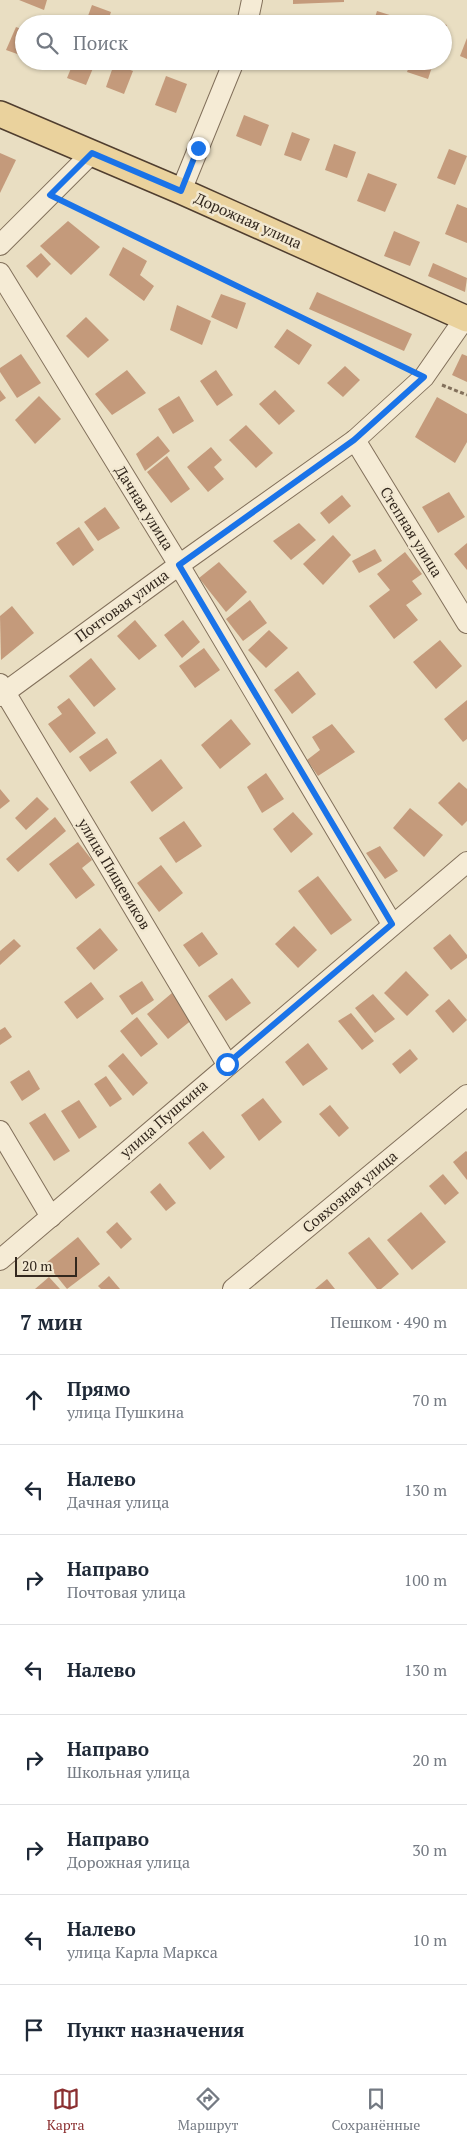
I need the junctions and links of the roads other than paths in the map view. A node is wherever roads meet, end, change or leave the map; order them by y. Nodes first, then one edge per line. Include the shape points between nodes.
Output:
1 (252, 0) edge
2 (249, 15) edge
3 (230, 70) edge
4 (0, 114) edge
5 (92, 153) junction
6 (181, 191) junction
7 (0, 245) edge
8 (0, 273) edge
9 (466, 318) edge
10 (354, 440) junction
11 (179, 565) junction
12 (467, 623) edge
13 (2, 691) edge
14 (467, 862) edge
15 (392, 924) junction
16 (227, 1064) junction
17 (467, 1096) edge
18 (0, 1131) edge
19 (51, 1217) junction
20 (0, 1260) edge
21 (233, 1289) edge

1 - 2 street
3 - 6 street
4 - 5 main road, Дорожная улица
5 - 6 main road, Дорожная улица
5 - 7 street
6 - 9 main road, Дорожная улица
8 - 11 street, Дачная улица
9 - 10 street, Почтовая улица via 424,377
10 - 11 street, Почтовая улица
10 - 12 street, Степная улица
11 - 13 street, Почтовая улица
11 - 15 street, Дачная улица
13 - 16 street, улица Пищевиков
14 - 15 street, улица Пушкина
15 - 16 street, улица Пушкина
16 - 19 street, улица Пушкина
17 - 21 street, Совхозная улица
18 - 19 street
19 - 20 street, улица Пушкина

